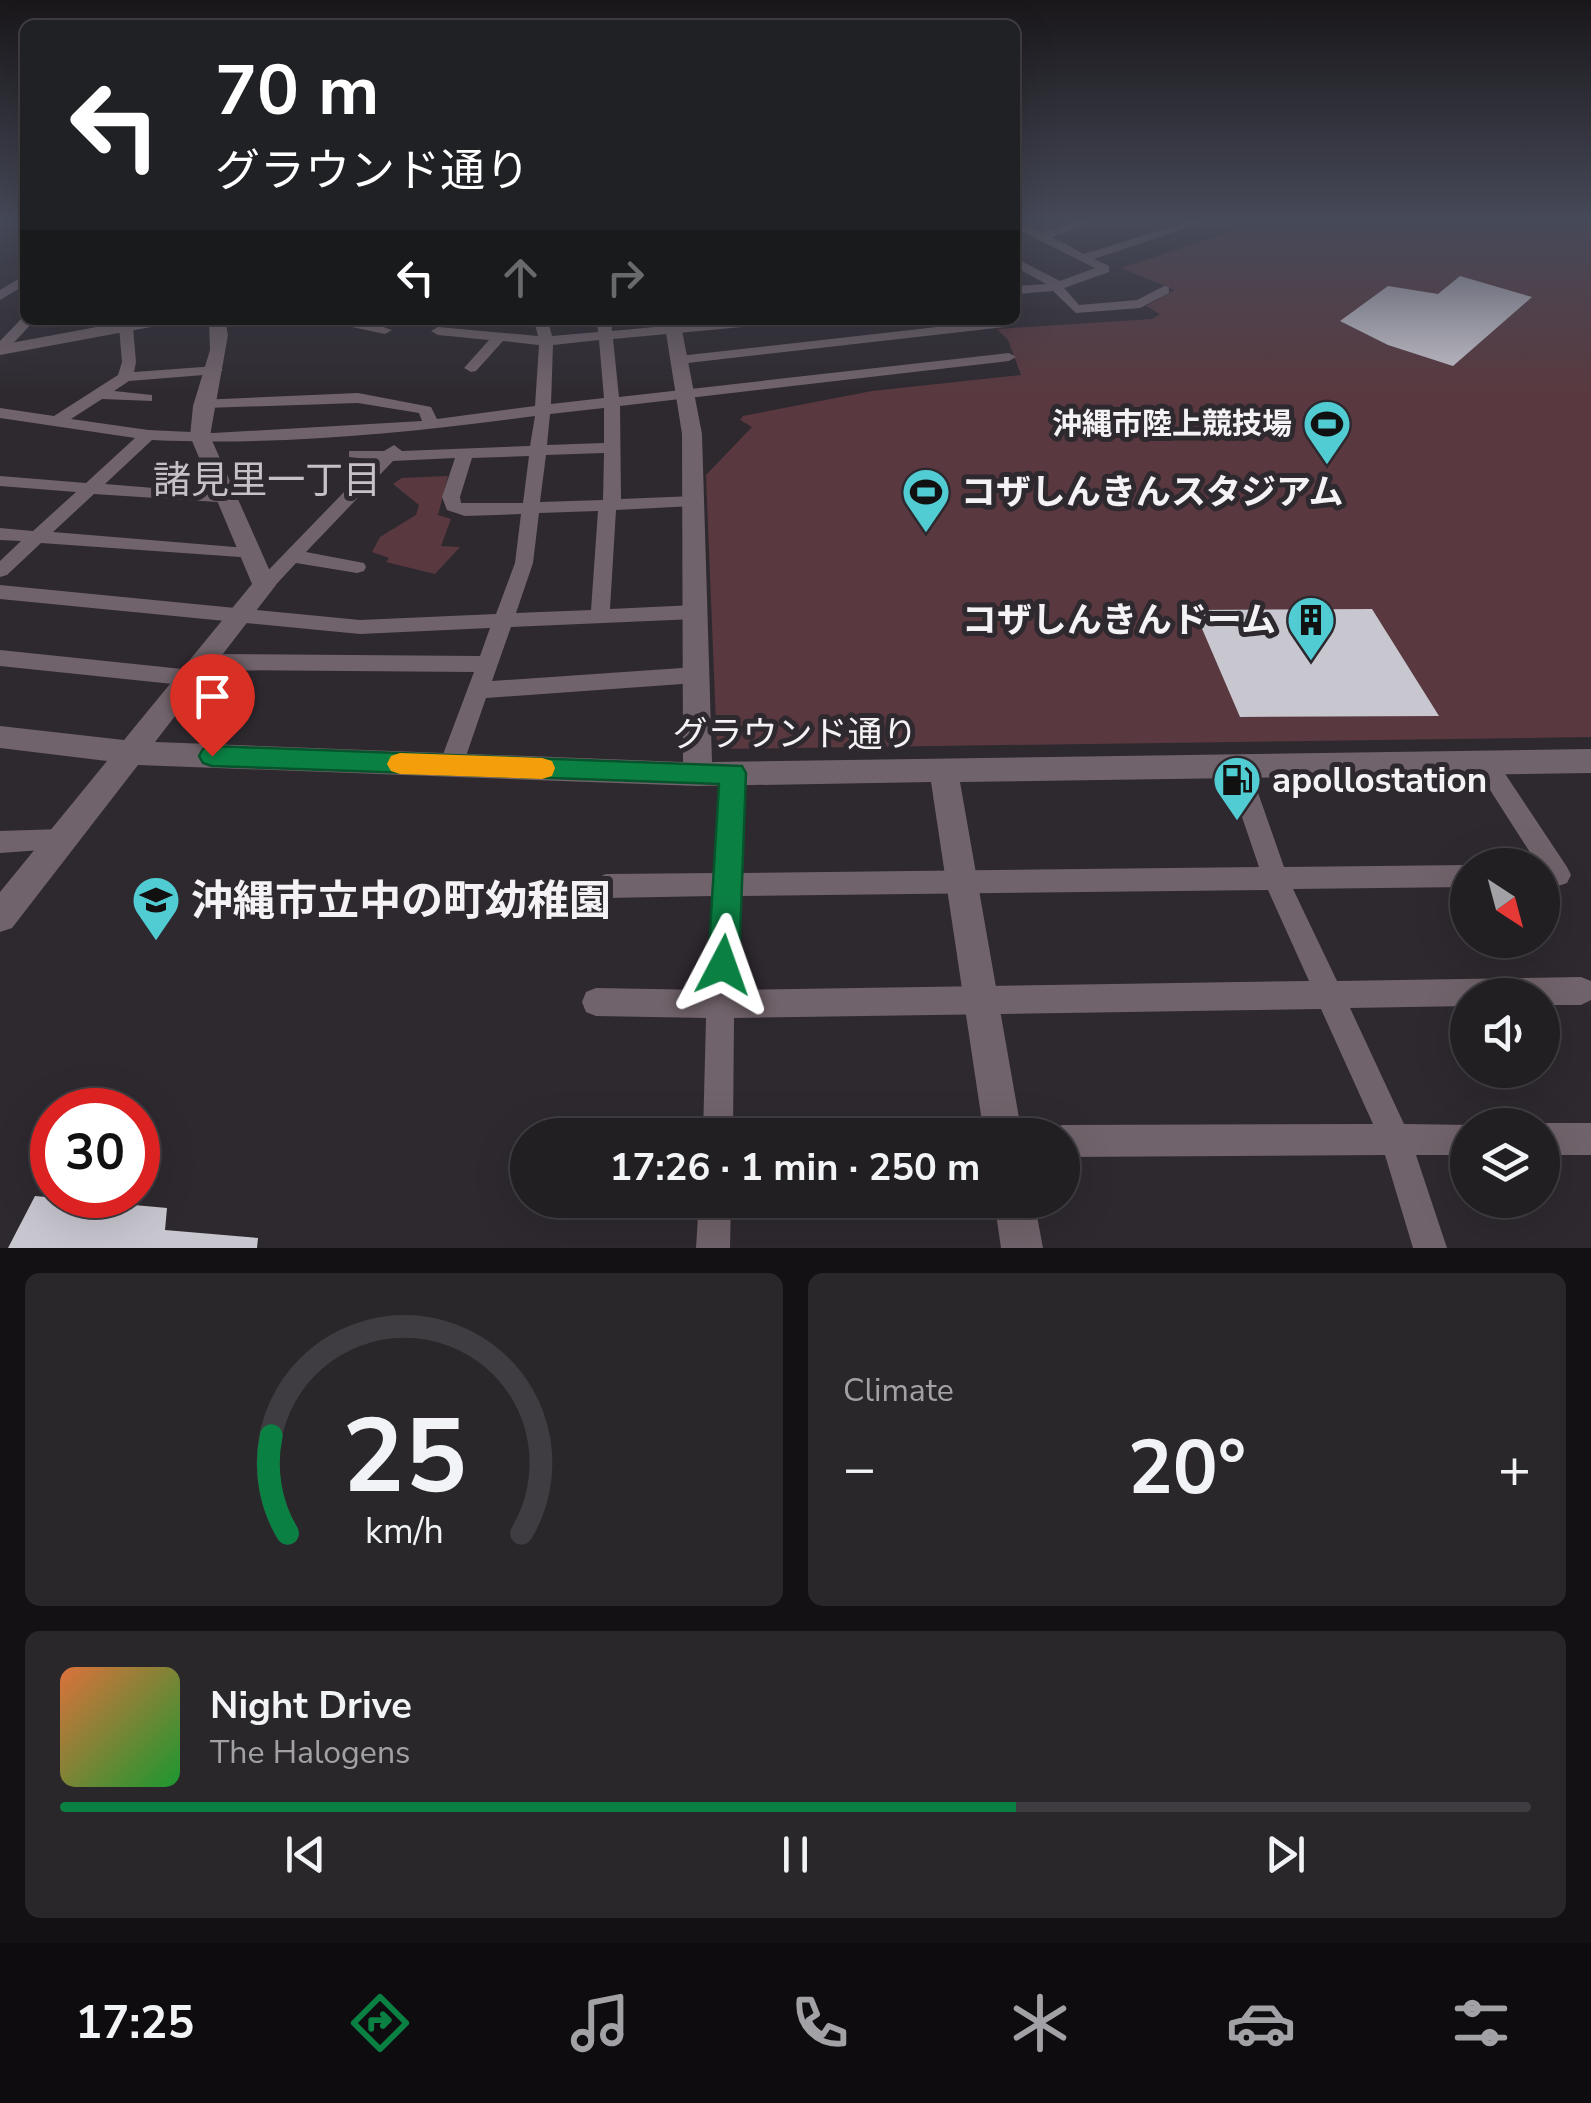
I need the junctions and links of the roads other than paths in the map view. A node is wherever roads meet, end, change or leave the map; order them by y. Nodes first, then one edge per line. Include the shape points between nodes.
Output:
1 (1043, 278) edge
2 (1079, 278) edge
3 (1057, 286) junction
4 (1020, 290) edge
5 (1164, 290) dead end
6 (23, 325) edge
7 (135, 325) edge
8 (219, 325) edge
9 (362, 325) edge
10 (542, 325) edge
11 (673, 325) edge
12 (846, 325) edge
13 (991, 325) edge
14 (126, 327) junction
15 (605, 328) edge
16 (385, 330) dead end
17 (438, 332) dead end
18 (499, 337) junction
19 (854, 340) junction
20 (546, 341) junction
21 (0, 350) edge
22 (1009, 357) dead end
23 (679, 360) junction
24 (470, 368) dead end
25 (216, 370) junction
26 (124, 377) junction
27 (363, 392) junction
28 (98, 394) junction
29 (685, 396) junction
30 (147, 398) dead end
31 (205, 403) junction
32 (612, 403) junction
33 (543, 410) junction
34 (0, 413) edge
35 (54, 423) junction
36 (431, 424) junction
37 (342, 430) junction
38 (148, 435) junction
39 (200, 436) junction
40 (611, 448) junction
41 (541, 449) junction
42 (466, 452) junction
43 (355, 454) dead end
44 (388, 456) junction
45 (0, 481) edge
46 (89, 488) junction
47 (226, 499) junction
48 (694, 501) junction
49 (610, 504) junction
50 (530, 509) junction
51 (0, 534) edge
52 (39, 537) junction
53 (248, 554) junction
54 (292, 556) junction
55 (357, 567) dead end
56 (0, 571) edge
57 (264, 585) junction
58 (0, 592) edge
59 (696, 612) junction
60 (243, 614) junction
61 (600, 618) junction
62 (506, 621) junction
63 (0, 658) edge
64 (490, 664) junction
65 (199, 670) junction
66 (696, 675) junction
67 (480, 690) junction
68 (0, 737) edge
69 (133, 753) junction
70 (1484, 761) junction
71 (1591, 761) edge
72 (451, 766) junction
73 (1237, 767) junction
74 (944, 771) junction
75 (733, 773) junction
76 (698, 774) junction
77 (61, 840) junction
78 (0, 842) edge
79 (1540, 848) edge
80 (1450, 876) edge
81 (1275, 878) junction
82 (962, 882) junction
83 (606, 886) dead end
84 (729, 887) junction
85 (0, 917) edge
86 (1581, 991) dead end
87 (1329, 995) junction
88 (981, 1000) junction
89 (596, 1002) dead end
90 (720, 1004) junction
91 (718, 1118) edge
92 (1000, 1118) edge
93 (1560, 1139) edge
94 (1591, 1139) edge
95 (1396, 1140) junction
96 (1450, 1140) edge
97 (1080, 1142) edge
98 (715, 1218) edge
99 (1017, 1218) edge
100 (713, 1248) edge
101 (1022, 1248) edge
102 (1430, 1248) edge

1 - 3 street
2 - 3 street
3 - 4 street
3 - 5 street via 1076,310 1140,304
6 - 21 street
7 - 14 street
8 - 25 street via 223,346
9 - 16 street
10 - 20 street
11 - 15 street
11 - 23 street
12 - 19 street
13 - 19 street
14 - 21 street
14 - 26 street
15 - 20 street
15 - 32 street
17 - 18 street
18 - 20 street
18 - 24 street
19 - 23 street
20 - 33 street
22 - 29 street
23 - 29 street
25 - 26 street
25 - 31 street
26 - 28 street
27 - 31 street
27 - 36 street via 426,410
27 - 37 street
28 - 30 street
28 - 35 street
29 - 32 street
29 - 48 street
31 - 39 street
32 - 33 street
32 - 40 street
33 - 36 street
33 - 41 street
34 - 35 street
35 - 38 street
36 - 37 street
36 - 44 street
37 - 39 street
38 - 39 street
38 - 46 street
39 - 47 street
40 - 41 street
40 - 49 street
41 - 42 street
41 - 50 street
42 - 44 street
42 - 50 street via 453,506
43 - 44 street
44 - 54 street
45 - 46 street
46 - 47 street
46 - 52 street
47 - 53 street
48 - 49 street
48 - 59 street
49 - 50 street
49 - 61 street
50 - 62 street via 524,563
51 - 52 street
52 - 53 street
52 - 56 street
53 - 57 street
54 - 55 street
54 - 57 street
57 - 60 street
58 - 60 street
59 - 61 street
59 - 66 street
60 - 62 street via 360,627
60 - 65 street
61 - 62 street
62 - 64 street
63 - 65 street
64 - 65 street
64 - 67 street
65 - 69 street
66 - 67 street
66 - 76 street
67 - 72 street
68 - 69 street, グラウンド通り
69 - 72 street, グラウンド通り
69 - 77 street
70 - 71 street, グラウンド通り
70 - 73 street, グラウンド通り
70 - 79 street
72 - 76 street, グラウンド通り
73 - 74 street, グラウンド通り
73 - 81 street
74 - 75 street, グラウンド通り
74 - 82 street
75 - 76 street, グラウンド通り
75 - 84 street
77 - 78 street
77 - 85 street
80 - 81 street
81 - 82 street
81 - 87 street
82 - 84 street
82 - 88 street
83 - 84 street
84 - 90 street
86 - 87 street
87 - 88 street
87 - 95 street
88 - 90 street
88 - 92 street
89 - 90 street
90 - 91 street
93 - 94 street
95 - 96 street
95 - 97 street
95 - 102 street
98 - 100 street
99 - 101 street

